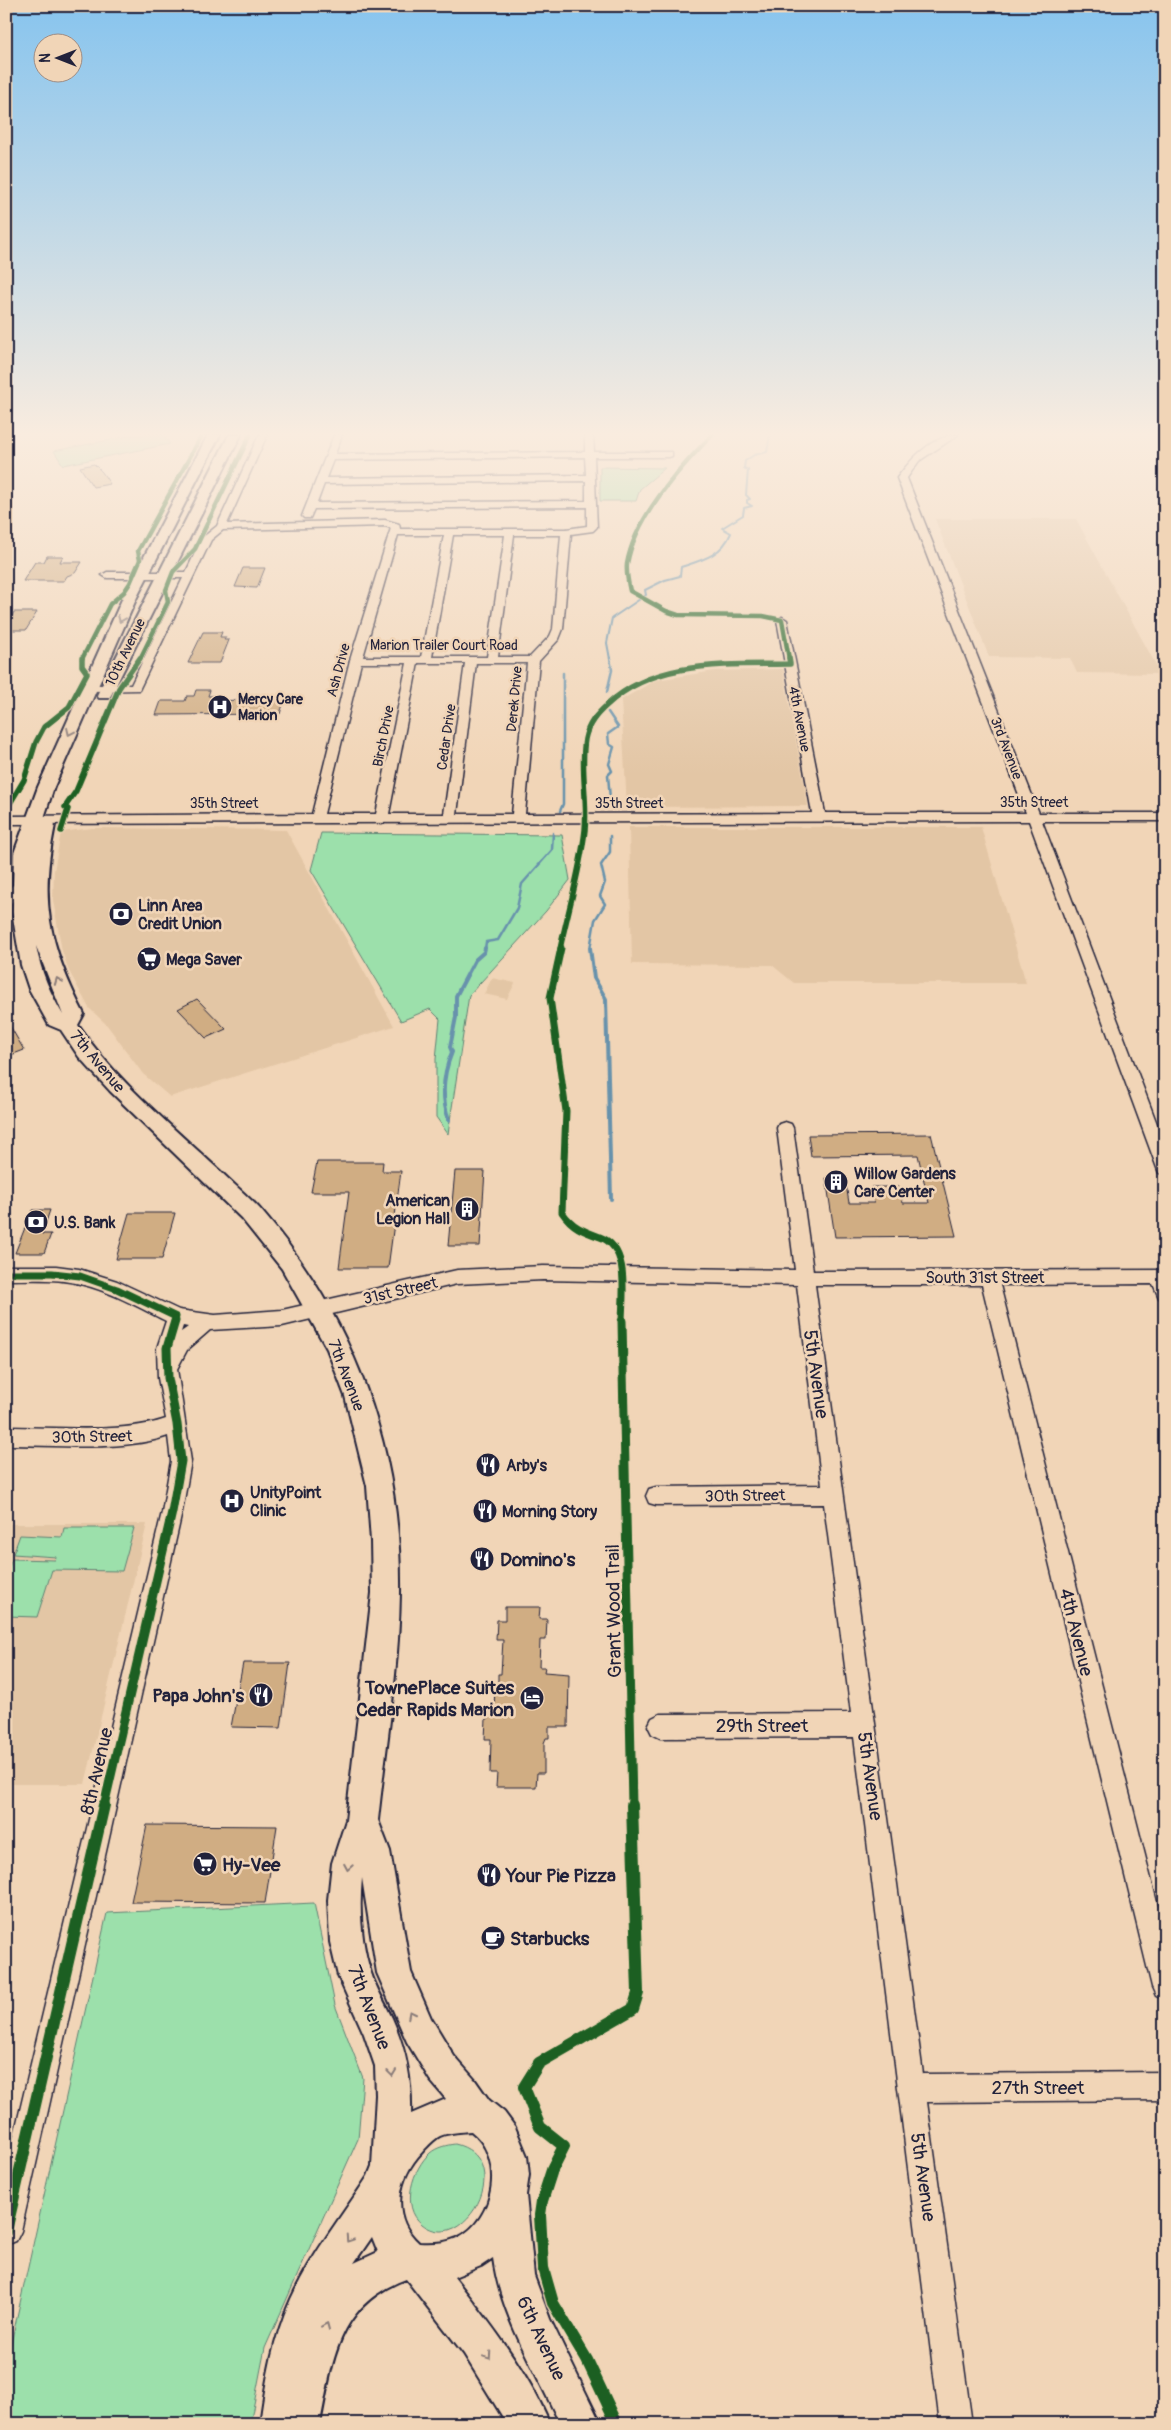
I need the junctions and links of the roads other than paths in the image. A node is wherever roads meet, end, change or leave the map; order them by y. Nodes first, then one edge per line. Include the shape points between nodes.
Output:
1 (156, 548) edge
2 (177, 548) edge
3 (202, 548) edge
4 (389, 548) edge
5 (445, 548) edge
6 (508, 548) edge
7 (565, 548) edge
8 (929, 548) edge
9 (108, 575) dead end
10 (142, 575) junction
11 (164, 575) junction
12 (189, 575) junction
13 (782, 620) dead end
14 (356, 660) junction
15 (419, 660) junction
16 (471, 660) junction
17 (492, 660) junction
18 (533, 660) junction
19 (91, 688) junction
20 (108, 688) junction
21 (6, 814) edge
22 (1165, 817) edge
23 (316, 818) junction
24 (382, 818) junction
25 (450, 818) junction
26 (518, 818) junction
27 (819, 818) junction
28 (1034, 818) junction
29 (41, 819) junction
30 (6, 820) edge
31 (21, 885) junction
32 (6, 900) edge
33 (14, 911) edge
34 (68, 1025) junction
35 (785, 1128) dead end
36 (1165, 1168) edge
37 (6, 1273) edge
38 (989, 1277) junction
39 (805, 1278) junction
40 (1163, 1282) edge
41 (317, 1309) junction
42 (176, 1317) junction
43 (207, 1322) junction
44 (168, 1369) junction
45 (177, 1424) junction
46 (6, 1436) edge
47 (833, 1494) junction
48 (656, 1496) dead end
49 (864, 1725) junction
50 (660, 1726) dead end
51 (362, 1820) junction
52 (1165, 1987) edge
53 (1165, 2086) edge
54 (912, 2088) junction
55 (476, 2113) junction
56 (13, 2168) edge
57 (387, 2175) junction
58 (510, 2190) junction
59 (6, 2231) edge
60 (413, 2260) junction
61 (280, 2424) edge
62 (300, 2424) edge
63 (530, 2424) edge
64 (581, 2424) edge
65 (956, 2424) edge

1 - 10 main road, 10th Avenue
2 - 11 main road, 10th Avenue
3 - 12 street
4 - 14 street, Ash Drive
5 - 15 street, Birch Drive
6 - 17 street
7 - 18 street, Derek Drive via 558,628 555,637
8 - 28 street, 3rd Avenue
9 - 10 street
10 - 11 street
10 -> 19 main road, 10th Avenue
11 - 12 street
11 - 20 main road, 10th Avenue
12 - 20 street via 135,688
13 - 27 street, 4th Avenue
14 - 15 street, Marion Trailer Court Road
14 - 23 street, Ash Drive
15 - 16 street, Marion Trailer Court Road
15 - 24 street, Birch Drive
16 - 17 street, Marion Trailer Court Road
16 - 25 street, Cedar Drive
17 - 18 street, Marion Trailer Court Road
18 - 26 street, Derek Drive
19 - 20 street
19 -> 29 main road, 10th Avenue
20 - 29 main road, 10th Avenue
21 - 29 street, 35th Street
22 - 28 street, 35th Street
23 - 24 street, 35th Street
23 - 29 street, 35th Street
24 - 25 street, 35th Street
25 - 26 street, 35th Street
26 - 27 street, 35th Street
27 - 28 street, 35th Street
28 - 36 street, 3rd Avenue
29 - 30 street, 35th Street
29 - 31 main road, 7th Avenue via 23,853
34 -> 29 main road, 7th Avenue via 74,1014 42,940 38,916 36,888
31 - 32 street
31 - 33 main road, 7th Avenue
33 - 34 main road, 7th Avenue via 39,989 56,1020
34 - 41 main road, 7th Avenue via 86,1052 117,1086 250,1214 290,1262
35 - 39 street, 5th Avenue
37 - 42 street, 31st Street via 79,1276 111,1286
38 - 39 street, South 31st Street
38 - 40 street, South 31st Street
38 - 52 street, 4th Avenue
39 - 41 street, 31st Street via 621,1273 458,1277
39 - 47 street, 5th Avenue
41 - 43 street, 31st Street via 250,1322
41 - 51 main road, 7th Avenue via 338,1346 358,1396 380,1486 385,1541 385,1611
42 - 43 street, 31st Street
42 - 44 street, 8th Avenue via 167,1348
43 - 44 street via 180,1344
44 - 45 street, 8th Avenue
45 - 46 street, 30th Street via 129,1436
45 - 56 street, 8th Avenue via 180,1461 172,1512
47 - 48 street, 30th Street
47 - 49 street, 5th Avenue
49 - 50 street, 29th Street
49 - 54 street, 5th Avenue
55 -> 51 main road, 7th Avenue via 442,2068 419,2030 394,1974 374,1851
51 -> 57 main road, 7th Avenue via 348,1863 344,1900 355,1976 380,2030 392,2066 394,2103
53 - 54 street, 27th Street
54 - 65 street, 5th Avenue
55 - 57 main road via 446,2116 429,2123 397,2152
55 - 58 main road via 488,2120 503,2139 511,2164
56 - 59 street, 8th Avenue
57 - 60 main road via 381,2204 386,2230 394,2243
57 -> 61 main road via 330,2265 304,2314 286,2378
58 - 60 main road via 499,2219 481,2244 460,2256 441,2261
58 - 64 main road, 6th Avenue via 514,2275 528,2317
62 -> 60 main road via 327,2322 345,2296 361,2281 385,2268
60 -> 63 main road via 460,2316

